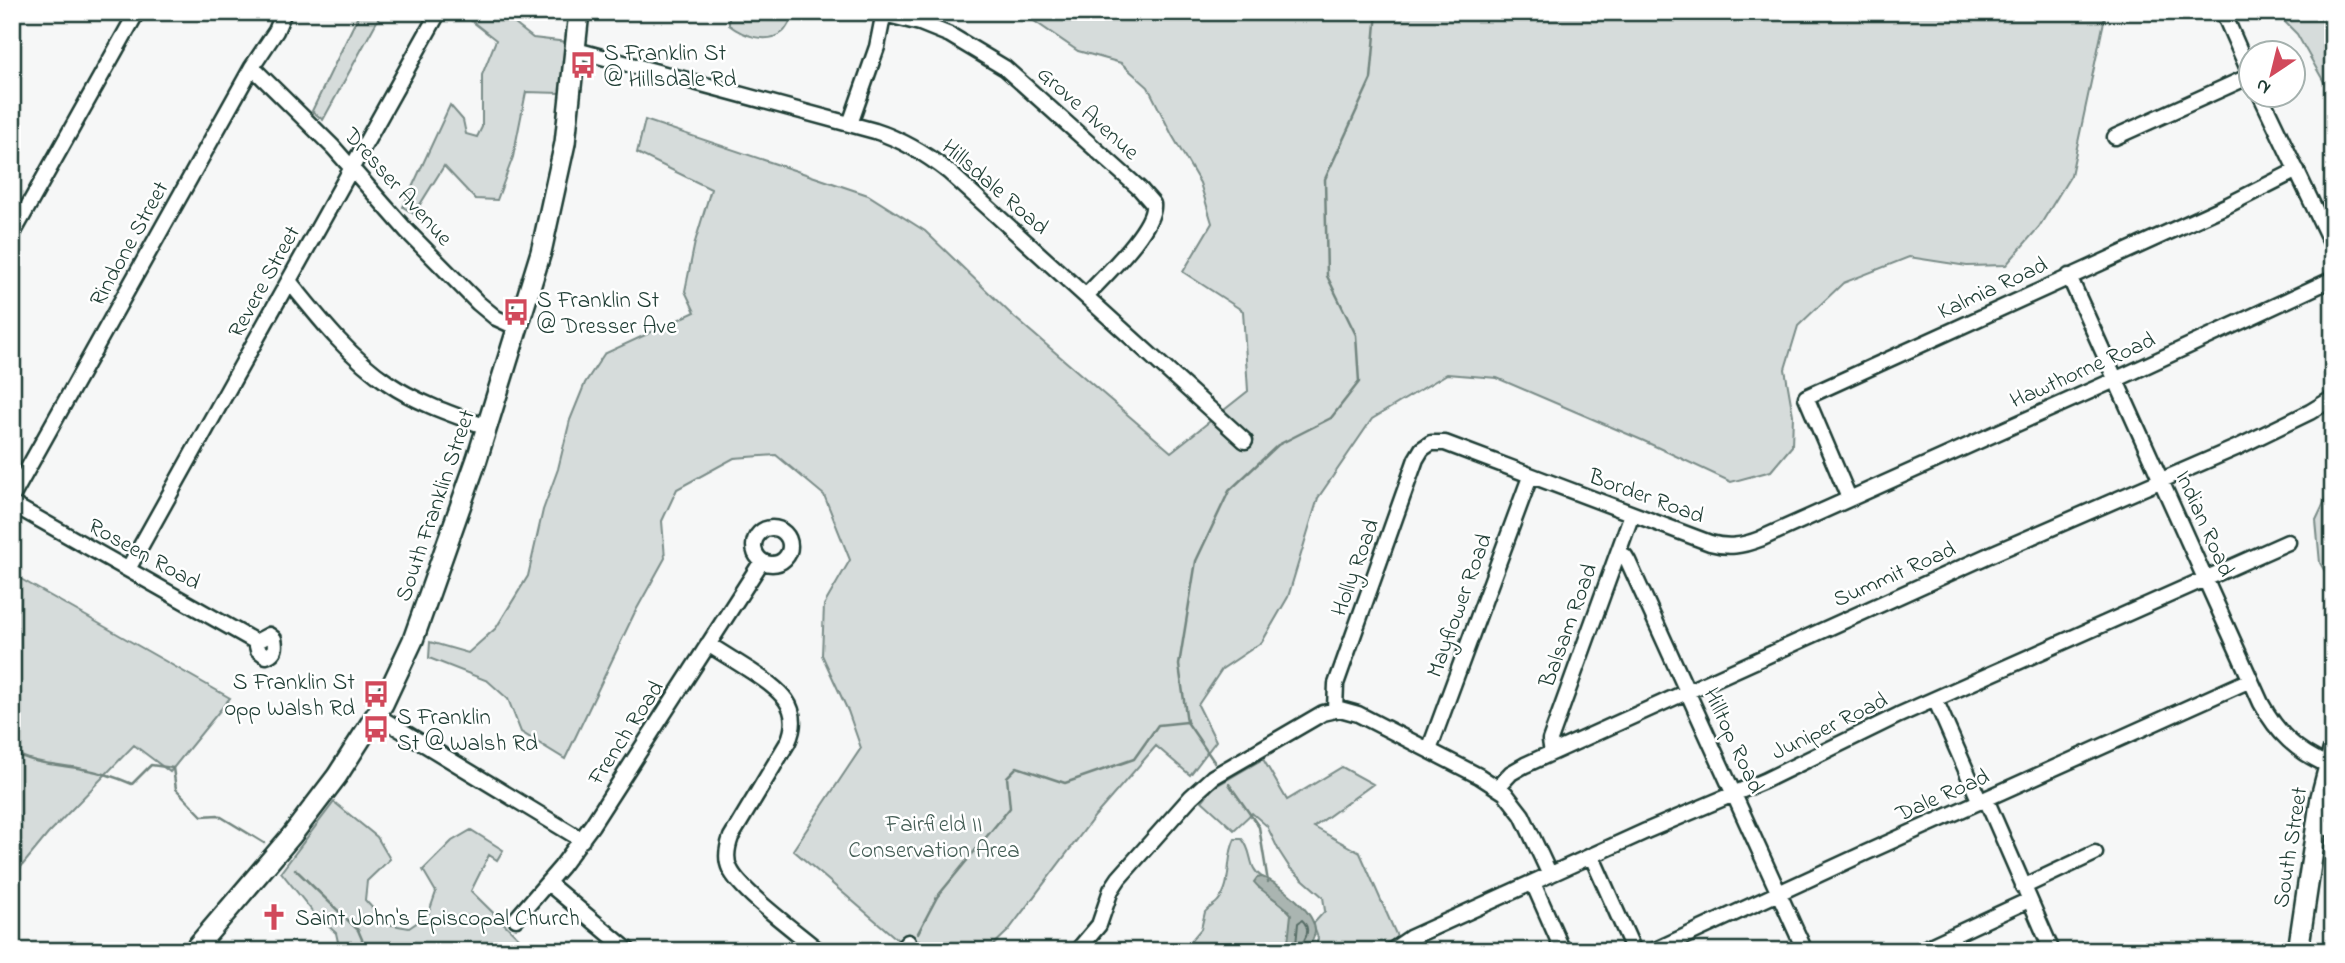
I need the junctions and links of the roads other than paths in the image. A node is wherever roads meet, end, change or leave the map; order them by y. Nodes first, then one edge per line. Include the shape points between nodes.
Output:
1 (136, 12) edge
2 (284, 12) edge
3 (579, 12) edge
4 (2223, 12) edge
5 (884, 13) edge
6 (438, 15) dead end
7 (2236, 42) edge
8 (576, 50) junction
9 (252, 67) junction
10 (2236, 81) edge
11 (2267, 108) edge
12 (850, 124) junction
13 (2115, 137) dead end
14 (352, 168) junction
15 (2297, 170) junction
16 (12, 235) edge
17 (2333, 247) edge
18 (2069, 275) junction
19 (2333, 279) edge
20 (289, 281) junction
21 (1086, 296) junction
22 (518, 328) junction
23 (2117, 379) junction
24 (2333, 398) edge
25 (487, 427) junction
26 (1245, 441) dead end
27 (1427, 444) joint
28 (1530, 477) junction
29 (2161, 479) junction
30 (12, 498) edge
31 (1849, 498) junction
32 (12, 504) edge
33 (1632, 514) junction
34 (2288, 542) dead end
35 (1618, 553) junction
36 (762, 561) dead end
37 (128, 569) junction
38 (2206, 579) junction
39 (256, 642) dead end
40 (708, 644) junction
41 (2250, 680) junction
42 (1687, 691) junction
43 (1935, 699) junction
44 (1335, 709) junction
45 (376, 715) junction
46 (1429, 750) junction
47 (1552, 753) junction
48 (2330, 758) edge
49 (1498, 787) junction
50 (1736, 794) junction
51 (1983, 800) junction
52 (2325, 827) edge
53 (582, 840) junction
54 (2095, 853) dead end
55 (1592, 857) junction
56 (1550, 876) junction
57 (548, 883) junction
58 (1533, 883) junction
59 (1781, 893) junction
60 (2026, 893) junction
61 (516, 919) dead end
62 (193, 951) edge
63 (629, 951) edge
64 (819, 951) edge
65 (1077, 951) edge
66 (1391, 951) edge
67 (1563, 951) edge
68 (1634, 951) edge
69 (1653, 951) edge
70 (1805, 951) edge
71 (1919, 951) edge
72 (2052, 951) edge
73 (2298, 951) edge

1 - 16 street
2 - 9 street, Rindone Street
3 - 8 main road, South Franklin Street
4 - 7 street
5 - 12 street via 868,79
5 - 21 street, Grove Avenue via 950,35 1005,68 1153,204 1144,232
6 - 14 street, Revere Street
8 - 12 street, Hillsdale Road
8 - 22 main road, South Franklin Street via 554,202
9 - 14 street, Dresser Avenue
9 - 30 street, Rindone Street
10 - 13 street
11 - 15 street
12 - 21 street, Hillsdale Road via 905,142 935,161
14 - 20 street, Revere Street
14 - 22 street, Dresser Avenue via 478,303
15 - 17 street
15 - 18 street, Kalmia Road
18 - 23 street, Indian Road
18 - 31 street, Kalmia Road via 1806,397
19 - 23 street, Hawthorne Road
20 - 25 street via 350,351 388,383
20 - 37 street, Revere Street
21 - 26 street, Hillsdale Road
22 - 25 main road, South Franklin Street
23 - 29 street, Indian Road
23 - 31 street, Hawthorne Road
24 - 29 street, Summit Road via 2258,438
25 - 45 main road, South Franklin Street via 413,640
27 - 28 street, Border Road via 1445,443
27 - 44 street, Holly Road via 1416,459 1336,684
28 - 33 street, Border Road
28 - 46 street, Mayflower Road
29 - 38 street, Indian Road
29 - 42 street, Summit Road
31 - 33 street, Border Road via 1754,541 1730,547
32 - 37 street, Roseen Road
33 - 35 street, Balsam Road
34 - 38 street, Juniper Road
35 - 42 street, Hilltop Road via 1628,561
35 - 47 street, Balsam Road via 1550,740
36 - 40 street, French Road
37 - 39 street, Roseen Road
38 - 41 street, Indian Road
38 - 43 street, Juniper Road
40 - 53 street, French Road
40 - 64 street via 775,687 793,717 788,742 734,831 727,850 729,868 744,888
41 - 48 street, Indian Road via 2286,739 2309,757
41 - 51 street, Dale Road
42 - 47 street, Summit Road
42 - 50 street, Hilltop Road
43 - 50 street, Juniper Road
43 - 51 street
44 - 46 street via 1352,711
44 - 65 street via 1201,787 1119,878 1099,925
45 - 53 street
45 - 62 main road, South Franklin Street via 307,816
46 - 49 street
47 - 49 street, Summit Road via 1517,770
48 - 52 main road, South Street
49 - 56 street via 1522,815
50 - 55 street, Juniper Road
50 - 59 street, Hilltop Road
51 - 59 street, Dale Road
51 - 60 street
52 - 73 main road, South Street
53 - 57 street, French Road
54 - 60 street
55 - 56 street, Juniper Road
55 - 68 street
56 - 58 street, Juniper Road
57 - 61 street, French Road
57 - 63 street
58 - 66 street, Juniper Road via 1410,938
58 - 67 street
59 - 69 street, Dale Road
59 - 70 street, Hilltop Road
60 - 71 street
60 - 72 street

